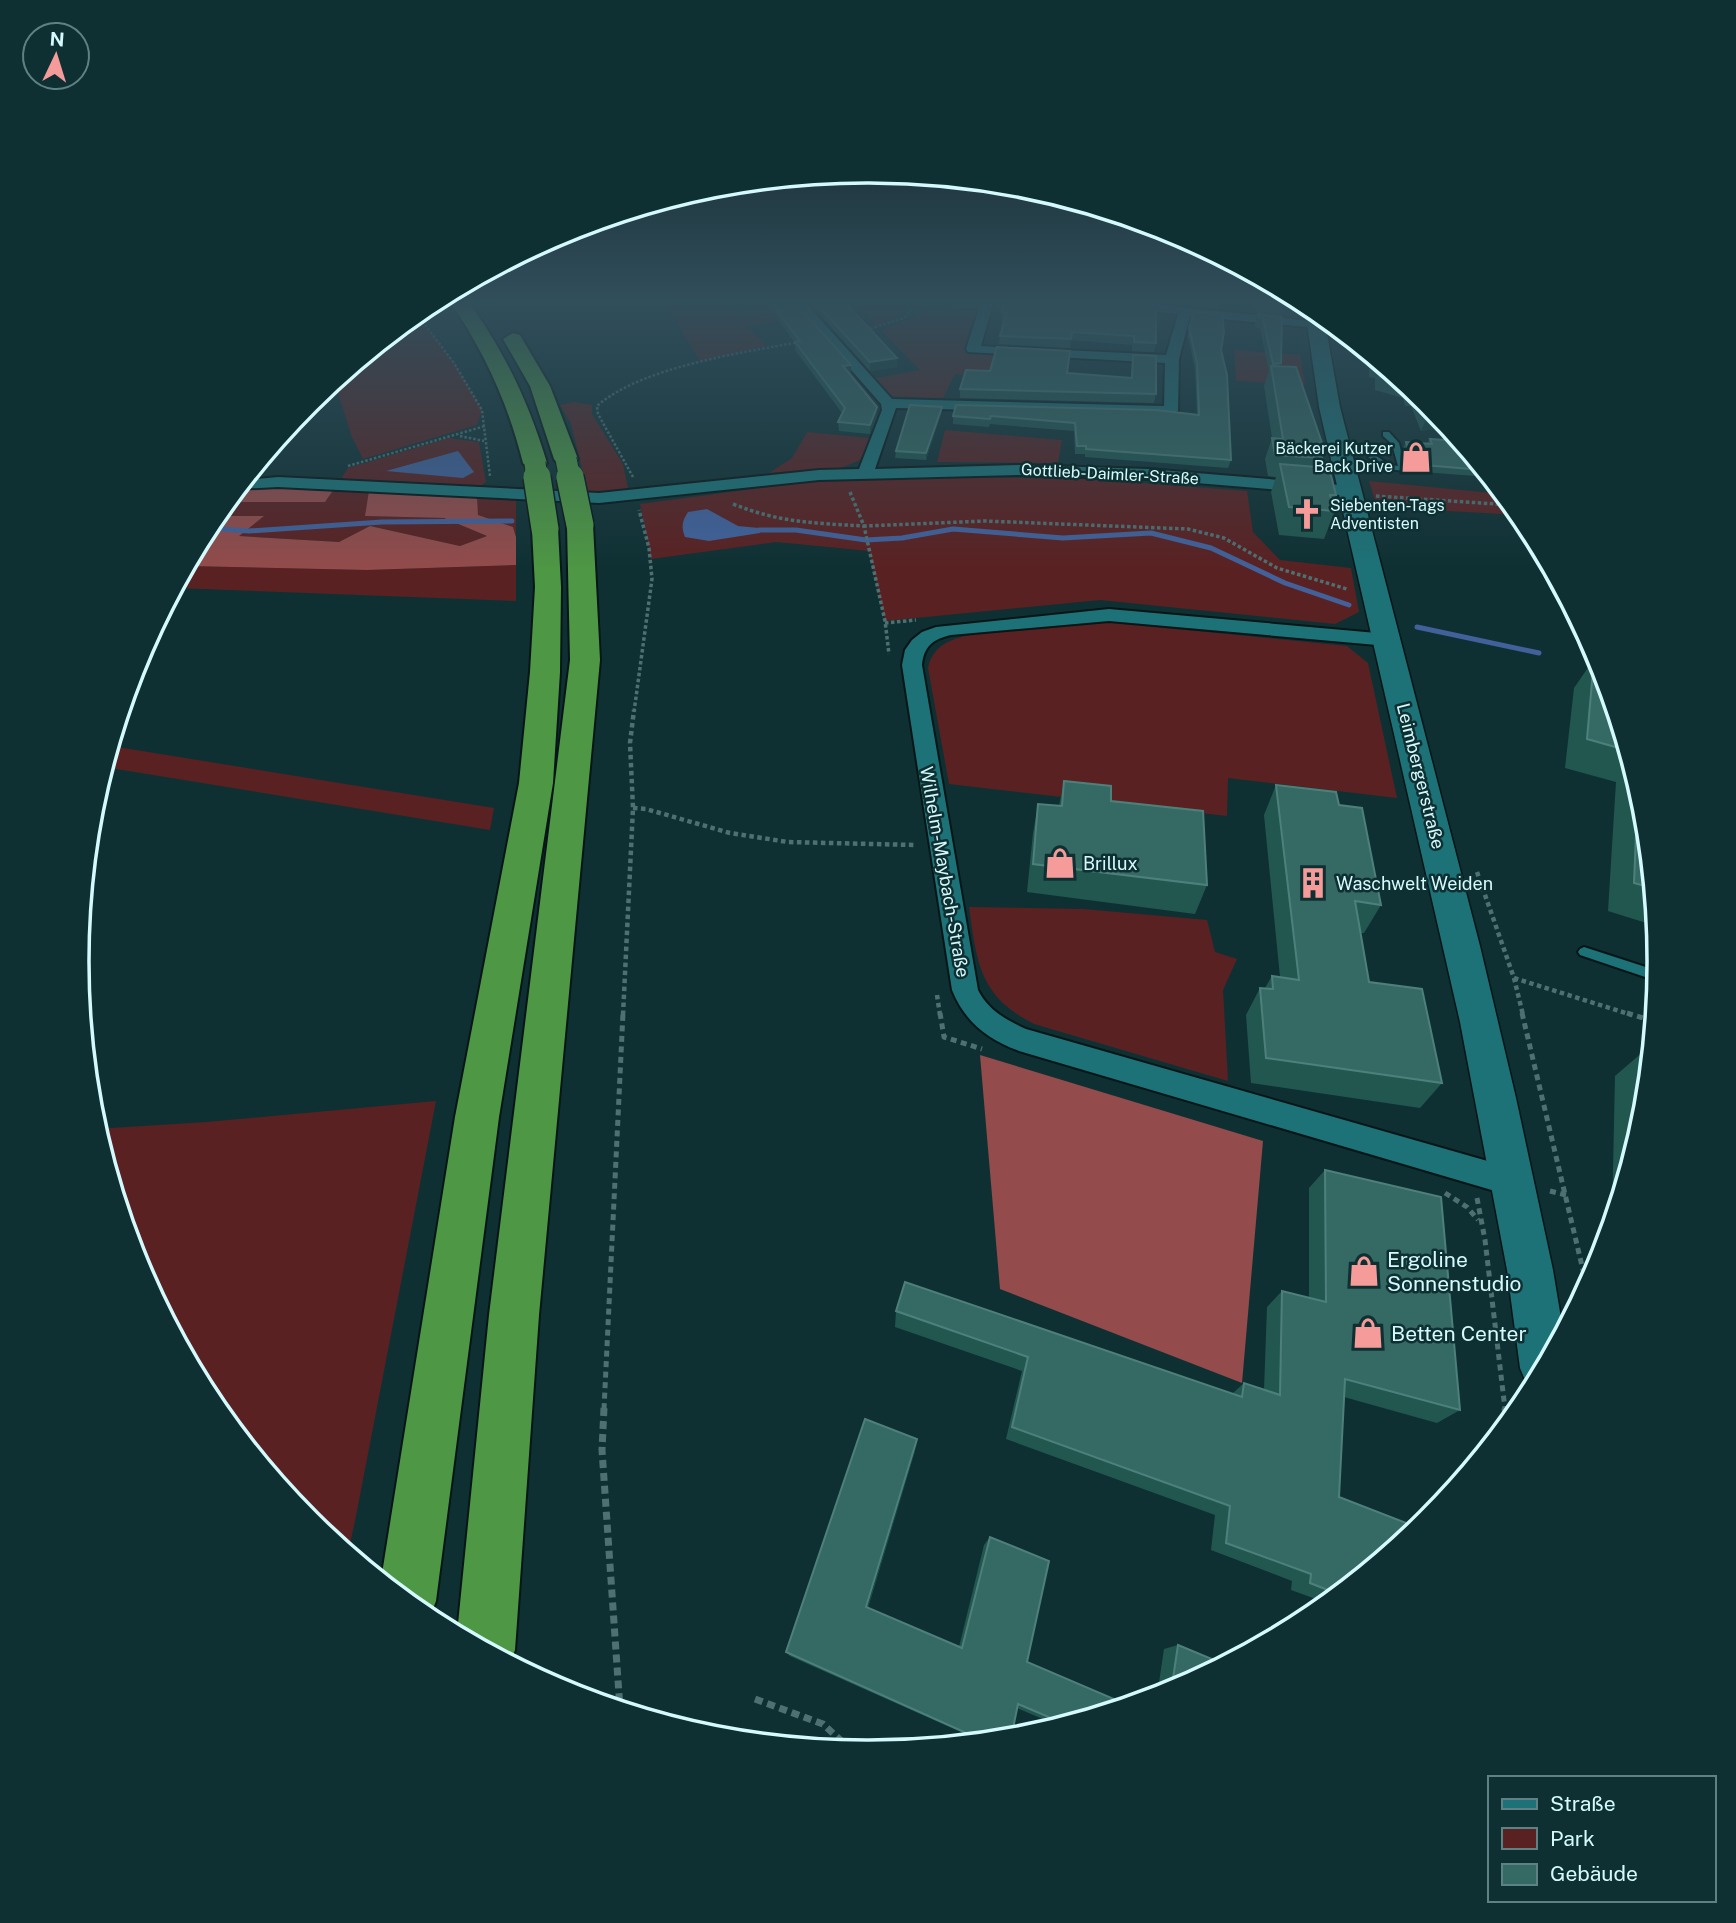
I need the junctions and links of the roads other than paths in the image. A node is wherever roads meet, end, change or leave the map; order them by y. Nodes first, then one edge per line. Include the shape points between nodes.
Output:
1 (511, 390) edge
2 (541, 390) edge
3 (876, 390) edge
4 (1171, 390) edge
5 (1328, 390) edge
6 (888, 403) junction
7 (1386, 434) dead end
8 (1372, 457) dead end
9 (867, 472) junction
10 (252, 484) edge
11 (490, 494) joint
12 (1361, 494) junction
13 (563, 527) junction
14 (1388, 640) junction
15 (1584, 952) dead end
16 (1647, 972) edge
17 (1512, 1182) junction
18 (1542, 1350) edge
19 (409, 1590) edge
20 (486, 1640) edge

1 - 13 highway, bridge via 535,463
2 - 13 highway, bridge via 566,459
3 - 6 street
4 - 6 street via 1171,411
5 - 12 street, Leimbergerstraße via 1329,406
6 - 9 street
7 - 8 lane via 1395,443 1403,469 1388,467
9 - 11 street, Gottlieb-Daimler-Straße via 636,496
9 - 12 street, Gottlieb-Daimler-Straße via 1099,472
10 - 11 street
12 - 14 street, Leimbergerstraße
13 - 19 highway via 548,587 536,783 475,1130
13 - 20 highway via 585,660 514,1315
14 - 17 street, Leimbergerstraße via 1472,986
14 - 17 street, Wilhelm-Maybach-Straße via 1102,615 950,629 920,641 912,665 965,990 977,1012 1019,1039
15 - 16 lane
17 - 18 street, Leimbergerstraße

